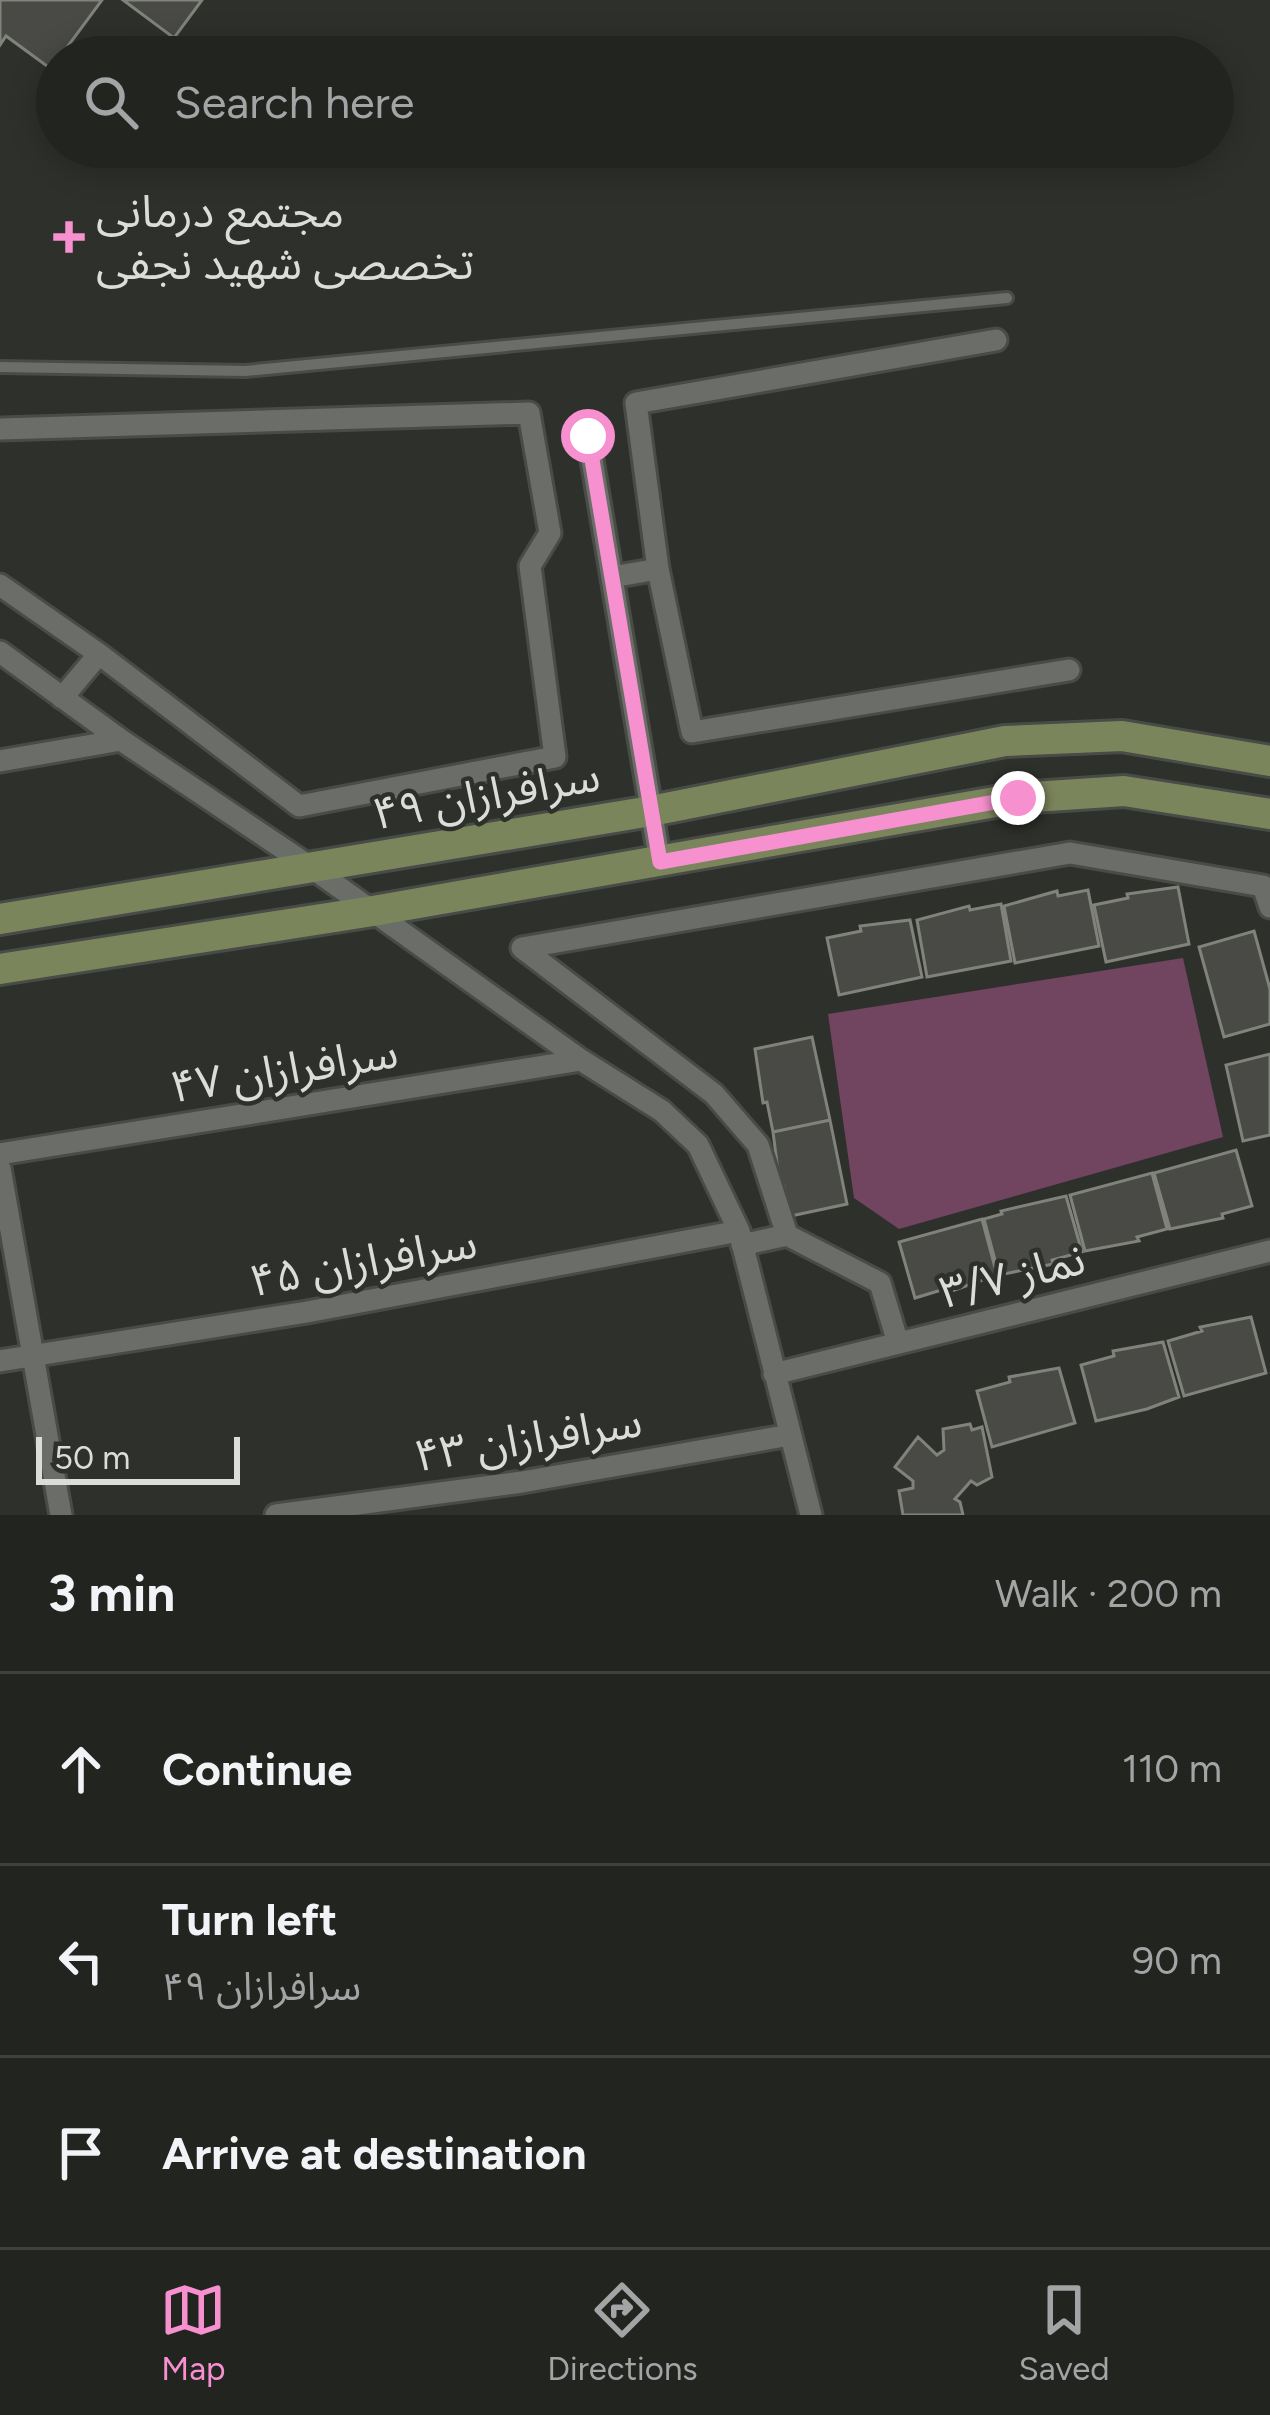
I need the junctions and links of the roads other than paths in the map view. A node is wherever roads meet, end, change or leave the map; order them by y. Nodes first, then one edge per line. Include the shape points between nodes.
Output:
1 (1007, 298) dead end
2 (996, 340) dead end
3 (0, 367) edge
4 (0, 429) edge
5 (588, 436) dead end
6 (658, 569) junction
7 (611, 577) junction
8 (0, 585) edge
9 (0, 652) edge
10 (99, 654) junction
11 (1069, 670) dead end
12 (62, 698) junction
13 (121, 740) junction
14 (0, 761) edge
15 (1270, 761) edge
16 (651, 811) junction
17 (1270, 814) edge
18 (660, 862) junction
19 (315, 870) junction
20 (1270, 908) edge
21 (373, 911) junction
22 (0, 919) edge
23 (0, 968) edge
24 (581, 1060) junction
25 (0, 1154) edge
26 (0, 1168) edge
27 (788, 1235) junction
28 (740, 1238) junction
29 (1270, 1251) edge
30 (898, 1343) junction
31 (32, 1355) junction
32 (0, 1361) edge
33 (774, 1374) junction
34 (790, 1436) junction
35 (61, 1515) edge
36 (276, 1515) edge
37 (811, 1515) edge

1 - 3 lane via 245,371
2 - 6 street via 636,403
4 - 10 street via 529,413 550,532 530,566 555,757 299,806
5 - 7 street
6 - 7 street
6 - 11 street via 692,732
7 - 16 street
8 - 10 street
9 - 12 street
10 - 12 street
12 - 13 street
13 - 14 street
13 - 19 street
15 - 16 street, سرافرازان ۴۹ via 1122,736 1005,741
16 - 18 street
16 - 19 street, سرافرازان ۴۹
17 - 18 street via 1124,791 1018,798
18 - 21 street
19 - 21 street
19 - 22 street, سرافرازان ۴۹
20 - 27 street via 1263,886 1070,853 522,948 714,1094 758,1145
21 - 23 street
21 - 24 street
24 - 25 street, سرافرازان ۴۷
24 - 28 street via 662,1111 698,1145
26 - 31 street
27 - 28 street, سرافرازان ۴۵
27 - 30 street via 880,1282
28 - 31 street, سرافرازان ۴۵
28 - 33 street
29 - 30 street, نماز ۳/۷
30 - 33 street, نماز ۳/۷
31 - 32 street, سرافرازان ۴۵
31 - 35 street
33 - 34 street
34 - 36 street, سرافرازان ۴۳
34 - 37 street

